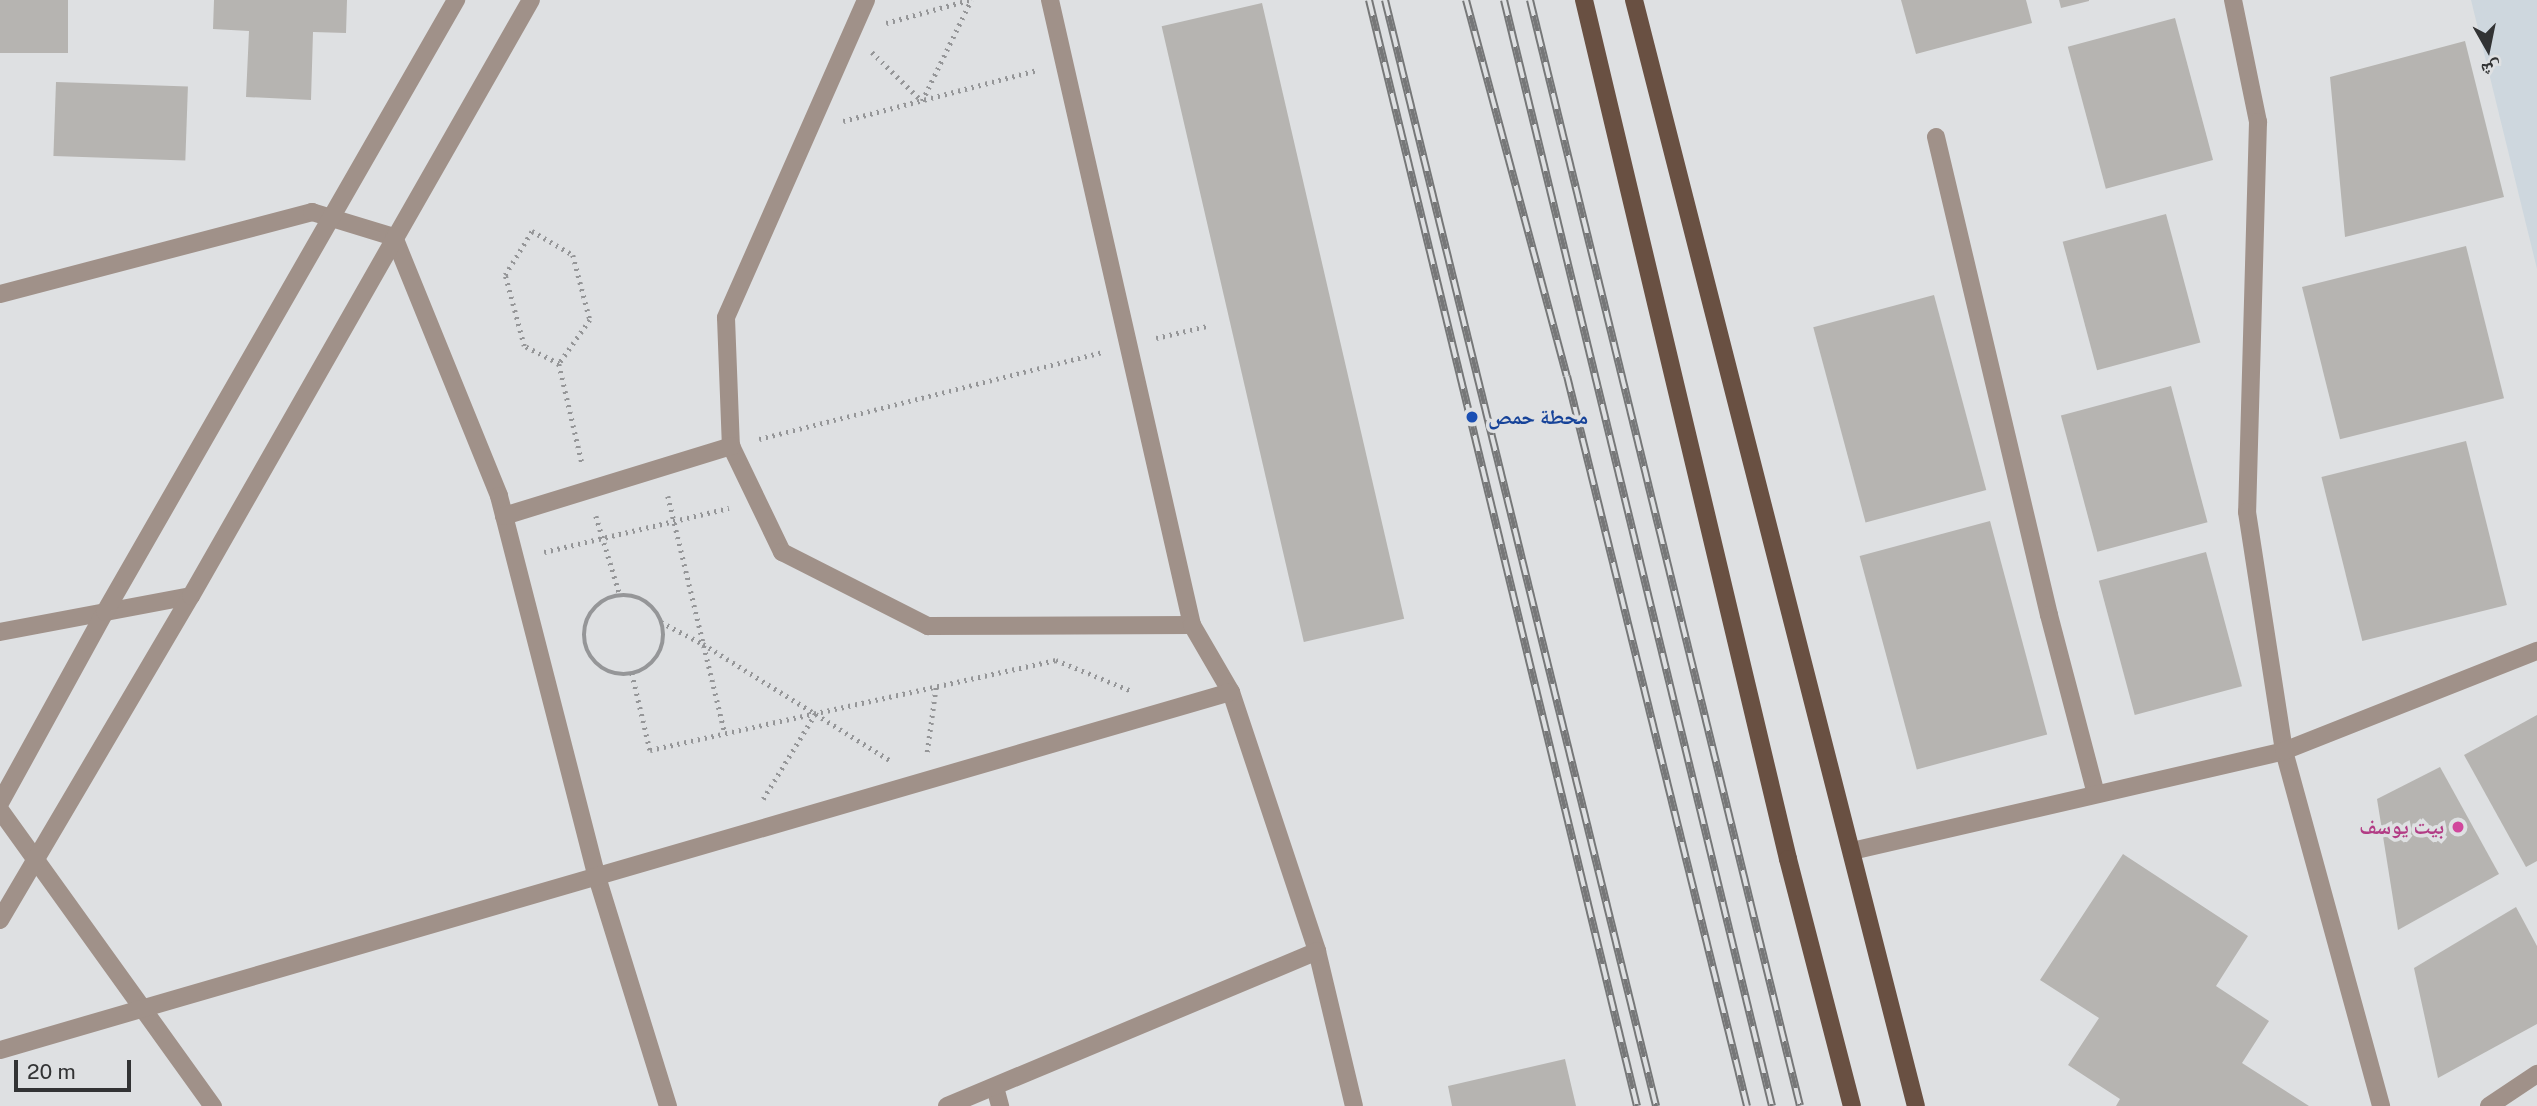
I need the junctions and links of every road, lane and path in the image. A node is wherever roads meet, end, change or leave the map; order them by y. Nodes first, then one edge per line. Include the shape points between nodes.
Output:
1 (456, 0) edge
2 (531, 0) edge
3 (866, 0) edge
4 (970, 0) edge
5 (1050, 0) edge
6 (1584, 0) edge
7 (1634, 0) edge
8 (2233, 0) edge
9 (852, 32) junction
10 (1064, 63) junction
11 (922, 101) junction
12 (808, 131) junction
13 (1936, 136) dead end
14 (332, 218) junction
15 (394, 237) junction
16 (0, 294) edge
17 (1207, 326) dead end
18 (1129, 345) junction
19 (559, 364) junction
20 (731, 446) junction
21 (661, 468) junction
22 (589, 490) junction
23 (757, 502) junction
24 (504, 516) junction
25 (674, 521) junction
26 (603, 539) junction
27 (515, 558) junction
28 (620, 595) junction
29 (191, 596) junction
30 (105, 612) junction
31 (662, 622) junction
32 (1192, 625) junction
33 (0, 632) edge
34 (703, 644) junction
35 (2537, 651) edge
36 (632, 673) junction
37 (936, 686) junction
38 (1231, 692) junction
39 (1175, 708) junction
40 (816, 713) junction
41 (725, 734) junction
42 (2284, 751) junction
43 (923, 782) junction
44 (2096, 794) junction
45 (0, 803) edge
46 (0, 810) edge
47 (740, 836) junction
48 (1852, 851) junction
49 (33, 859) junction
50 (597, 877) junction
51 (0, 920) edge
52 (1317, 951) junction
53 (144, 1010) junction
54 (0, 1050) edge
55 (2537, 1073) edge
56 (995, 1087) junction
57 (213, 1106) edge
58 (668, 1106) edge
59 (947, 1106) edge
60 (1000, 1106) edge
61 (1354, 1106) edge
62 (1852, 1106) edge
63 (1916, 1106) edge
64 (2381, 1106) edge
65 (2489, 1106) edge

1 - 14 street
2 - 15 street
3 - 9 street
4 - 9 path
4 - 11 path
5 - 10 street
6 - 62 main road via 1784,845
7 - 48 main road
8 - 42 street via 2258,122 2247,512
9 - 11 path
9 - 12 street
10 - 11 path
10 - 18 street
11 - 12 path
12 - 20 street via 726,318
13 - 44 street
14 - 15 street
14 - 16 street via 312,212
14 - 30 street
15 - 24 street
15 - 29 street
17 - 18 path
18 - 20 path
18 - 32 street
19 - 19 path via 590,320 573,255 532,231 505,275 524,346
19 - 22 path
20 - 21 street
20 - 23 street
21 - 22 street
21 - 25 path
22 - 24 street
22 - 26 path
23 - 25 path
23 - 32 street via 782,552 928,626
24 - 27 street
25 - 26 path
25 - 34 path
26 - 27 path
26 - 28 path
27 - 50 street
28 - 31 path via 645,601
28 - 36 path via 596,606 584,629 584,642 597,664 619,674
29 - 30 street
29 - 49 street
30 - 33 street
30 - 45 street
31 - 34 path
31 - 36 path via 661,648 645,669
32 - 38 street
34 - 40 path
34 - 41 path
35 - 42 street
36 - 41 path via 650,750
37 - 39 path via 1056,660
37 - 40 path
37 - 43 path
38 - 39 street
38 - 52 street
39 - 43 street
40 - 41 path
40 - 43 path
40 - 47 path
42 - 44 street
42 - 64 street
43 - 47 street
44 - 48 street
46 - 49 street
47 - 50 street
48 - 63 main road
49 - 51 street
49 - 53 street
50 - 53 street
50 - 58 street
52 - 56 street
52 - 61 street
53 - 54 street
53 - 57 street
55 - 65 street
56 - 59 street
56 - 60 street

